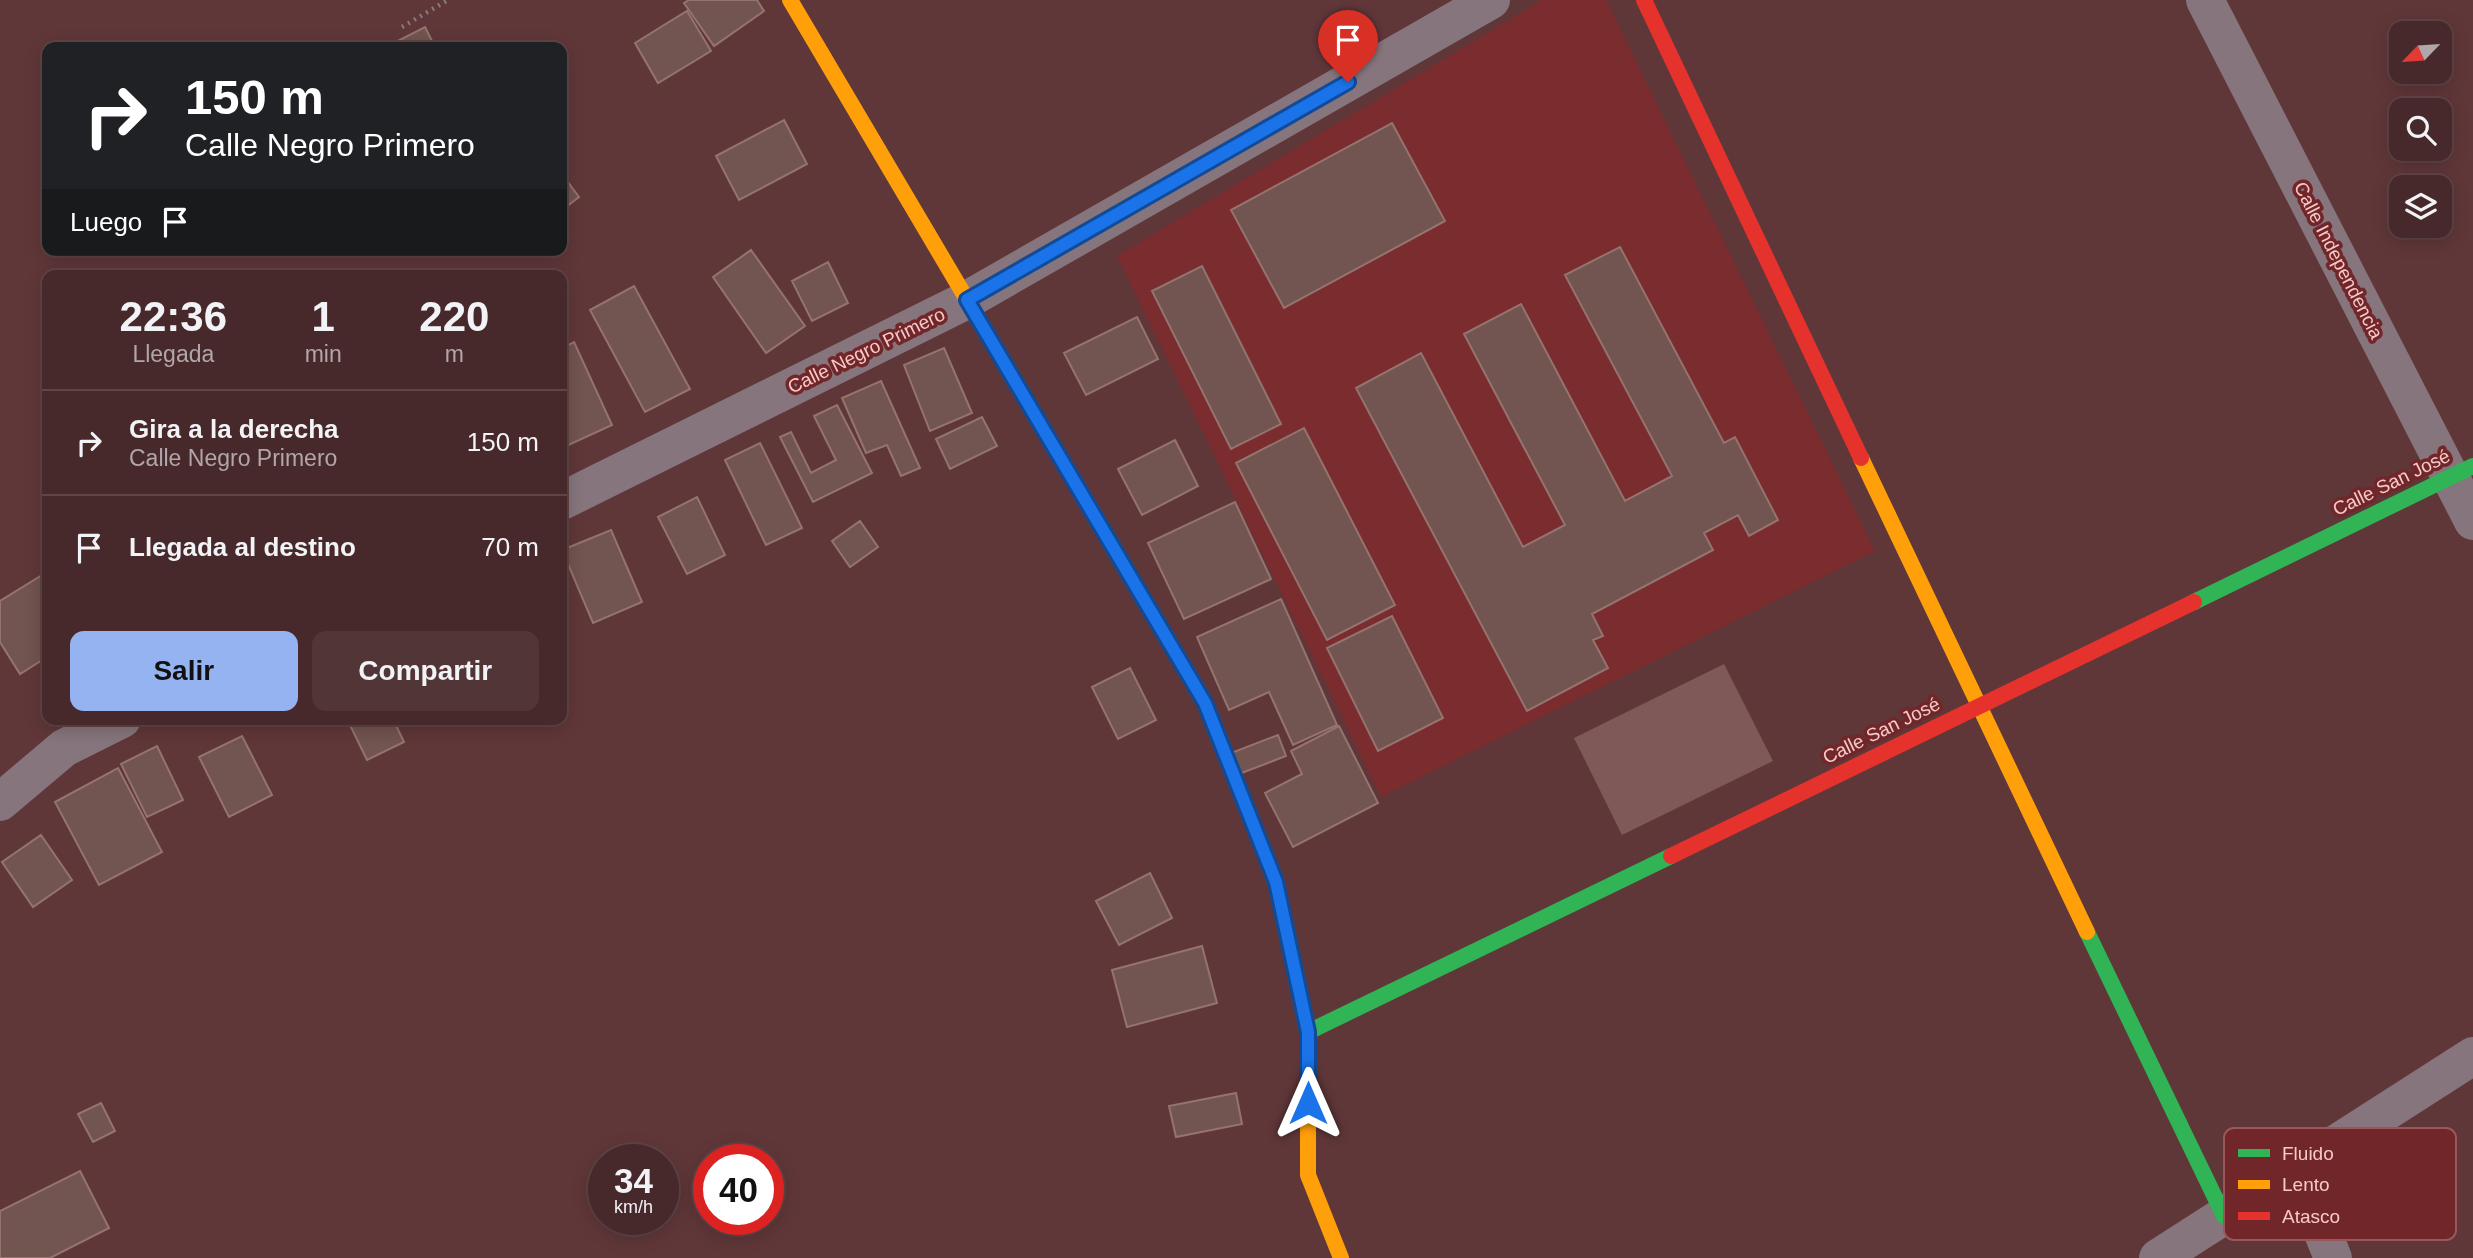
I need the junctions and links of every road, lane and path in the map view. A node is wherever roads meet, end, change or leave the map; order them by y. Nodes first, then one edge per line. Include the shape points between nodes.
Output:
1 (448, 0) edge
2 (790, 0) edge
3 (1491, 0) edge
4 (1644, 0) edge
5 (2205, 0) edge
6 (402, 27) dead end
7 (967, 300) junction
8 (2462, 471) edge
9 (567, 499) edge
10 (2473, 521) edge
11 (1978, 706) junction
12 (110, 725) edge
13 (0, 802) edge
14 (1308, 1032) junction
15 (2473, 1056) edge
16 (2361, 1128) edge
17 (2224, 1216) joint
18 (2326, 1240) edge
19 (1341, 1258) edge
20 (2158, 1258) edge
21 (2333, 1258) edge

1 - 6 path
2 - 7 street
3 - 7 street, Calle Negro Primero
4 - 11 street
5 - 8 street, Calle Independencia
7 - 9 street, Calle Negro Primero
7 - 14 street via 1205,703 1276,882
8 - 10 street, Calle Independencia
8 - 11 street, Calle San José
11 - 14 street, Calle San José
11 - 17 street
12 - 13 street via 64,748
14 - 19 street via 1308,1175
15 - 16 street
17 - 20 street
18 - 21 street

